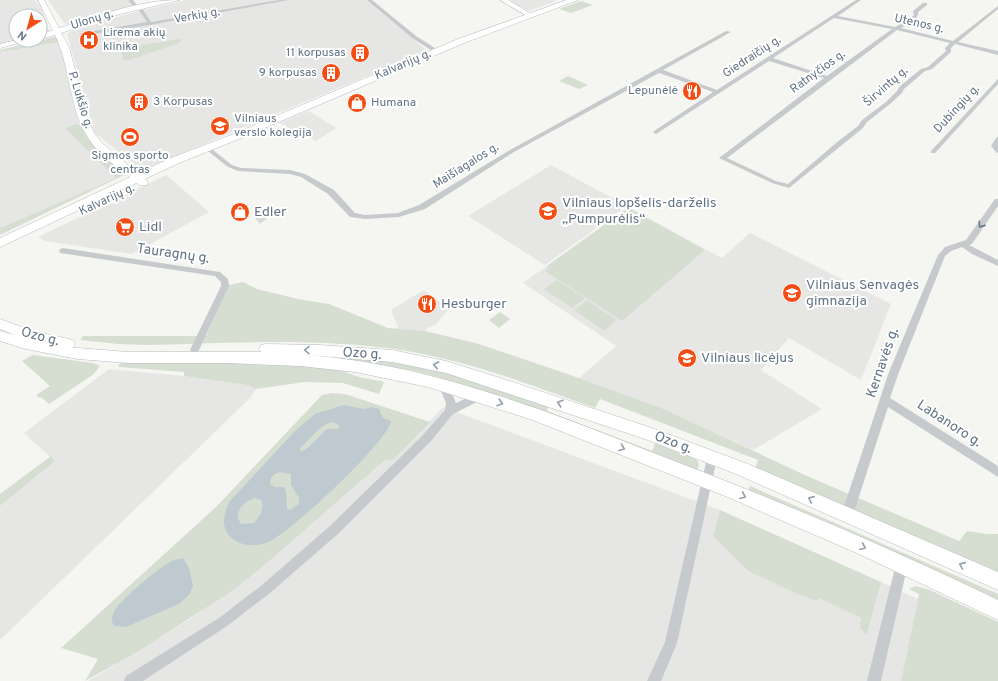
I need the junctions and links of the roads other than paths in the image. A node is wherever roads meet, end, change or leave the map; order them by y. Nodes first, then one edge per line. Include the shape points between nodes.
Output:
1 (41, 0) edge
2 (130, 0) edge
3 (177, 0) edge
4 (287, 0) edge
5 (369, 0) edge
6 (503, 0) edge
7 (574, 0) edge
8 (859, 0) edge
9 (925, 4) dead end
10 (138, 8) junction
11 (998, 8) edge
12 (528, 15) junction
13 (835, 17) junction
14 (150, 24) junction
15 (897, 29) junction
16 (58, 32) junction
17 (728, 32) dead end
18 (48, 35) edge
19 (82, 35) dead end
20 (955, 42) junction
21 (436, 51) junction
22 (998, 53) edge
23 (770, 59) junction
24 (660, 71) junction
25 (828, 78) junction
26 (998, 81) edge
27 (718, 92) junction
28 (656, 132) dead end
29 (235, 137) junction
30 (998, 139) edge
31 (211, 151) junction
32 (998, 151) edge
33 (933, 152) dead end
34 (722, 158) joint
35 (140, 180) junction
36 (998, 201) edge
37 (0, 243) edge
38 (963, 244) junction
39 (0, 252) edge
40 (63, 252) dead end
41 (998, 262) edge
42 (0, 324) edge
43 (0, 336) edge
44 (195, 350) junction
45 (443, 384) junction
46 (480, 396) junction
47 (885, 400) junction
48 (450, 411) junction
49 (712, 458) junction
50 (998, 472) edge
51 (707, 481) junction
52 (847, 515) junction
53 (902, 564) junction
54 (998, 581) edge
55 (998, 610) edge
56 (131, 681) edge
57 (654, 681) edge
58 (874, 681) edge

1 - 16 street, P. Lukšio g.
2 - 10 street
3 - 10 street, Ulonų g.
4 - 14 street, Verkių g.
5 - 21 street via 414,37
6 - 12 street
7 - 12 main road, Kalvarijų g.
8 - 13 street, Giedraičių g.
9 - 15 street, Ratnyčios g. via 915,12 913,19
10 - 14 street
10 - 16 street, Ulonų g.
11 - 20 street, Širvintų g.
12 - 21 main road, Kalvarijų g.
13 - 15 street, Utenos g.
13 - 23 street, Giedraičių g.
14 - 19 street, Verkių g.
15 - 20 street, Utenos g.
15 - 25 street, Ratnyčios g.
16 - 18 street
16 - 35 street, P. Lukšio g. via 66,50 90,134 100,146
17 - 24 street, Maišiagalos g.
20 - 22 street, Utenos g.
20 - 34 street, Širvintų g. via 948,48 949,52 901,88 888,103 864,121 861,127 789,186 774,182
21 - 29 main road, Kalvarijų g.
23 - 25 street
23 - 27 street, Giedraičių g.
24 - 27 street
24 - 31 street, Maišiagalos g. via 512,151 414,210 399,215 353,215 331,192 303,175 278,171 240,170 230,166
25 - 34 street, Ratnyčios g.
26 - 33 street, Dubingių g.
27 - 28 street, Giedraičių g.
29 - 31 main road, Kalvarijų g.
29 - 35 main road, Kalvarijų g. via 207,147
30 - 32 street via 994,146
31 - 35 main road, Kalvarijų g.
35 - 37 main road, Kalvarijų g.
35 - 39 main road, Kalvarijų g.
36 -> 38 street, Kernavės g. via 971,239
38 - 41 street
38 - 47 street, Kernavės g. via 948,249 942,255 909,332
40 - 44 street, Tauragnų g. via 217,274 222,277 225,286
42 - 44 main road, Ozo g. via 50,341 97,348
43 - 45 main road, Ozo g. via 42,349 80,355 112,358 259,358 303,361 354,366
49 -> 44 main road, Ozo g. via 642,431 446,367 392,356 319,350
45 - 46 main road, Ozo g.
45 - 48 street via 451,403
46 - 48 street
46 -> 51 main road, Ozo g. via 604,440
47 - 50 street, Labanoro g.
47 - 52 street, Kernavės g.
48 - 56 street via 427,438 340,523 266,589 223,622
49 - 51 street
52 -> 49 main road, Ozo g.
51 -> 53 main road, Ozo g.
51 - 57 street via 671,643
54 -> 52 main road, Ozo g.
53 - 55 main road, Ozo g.
53 - 58 street

